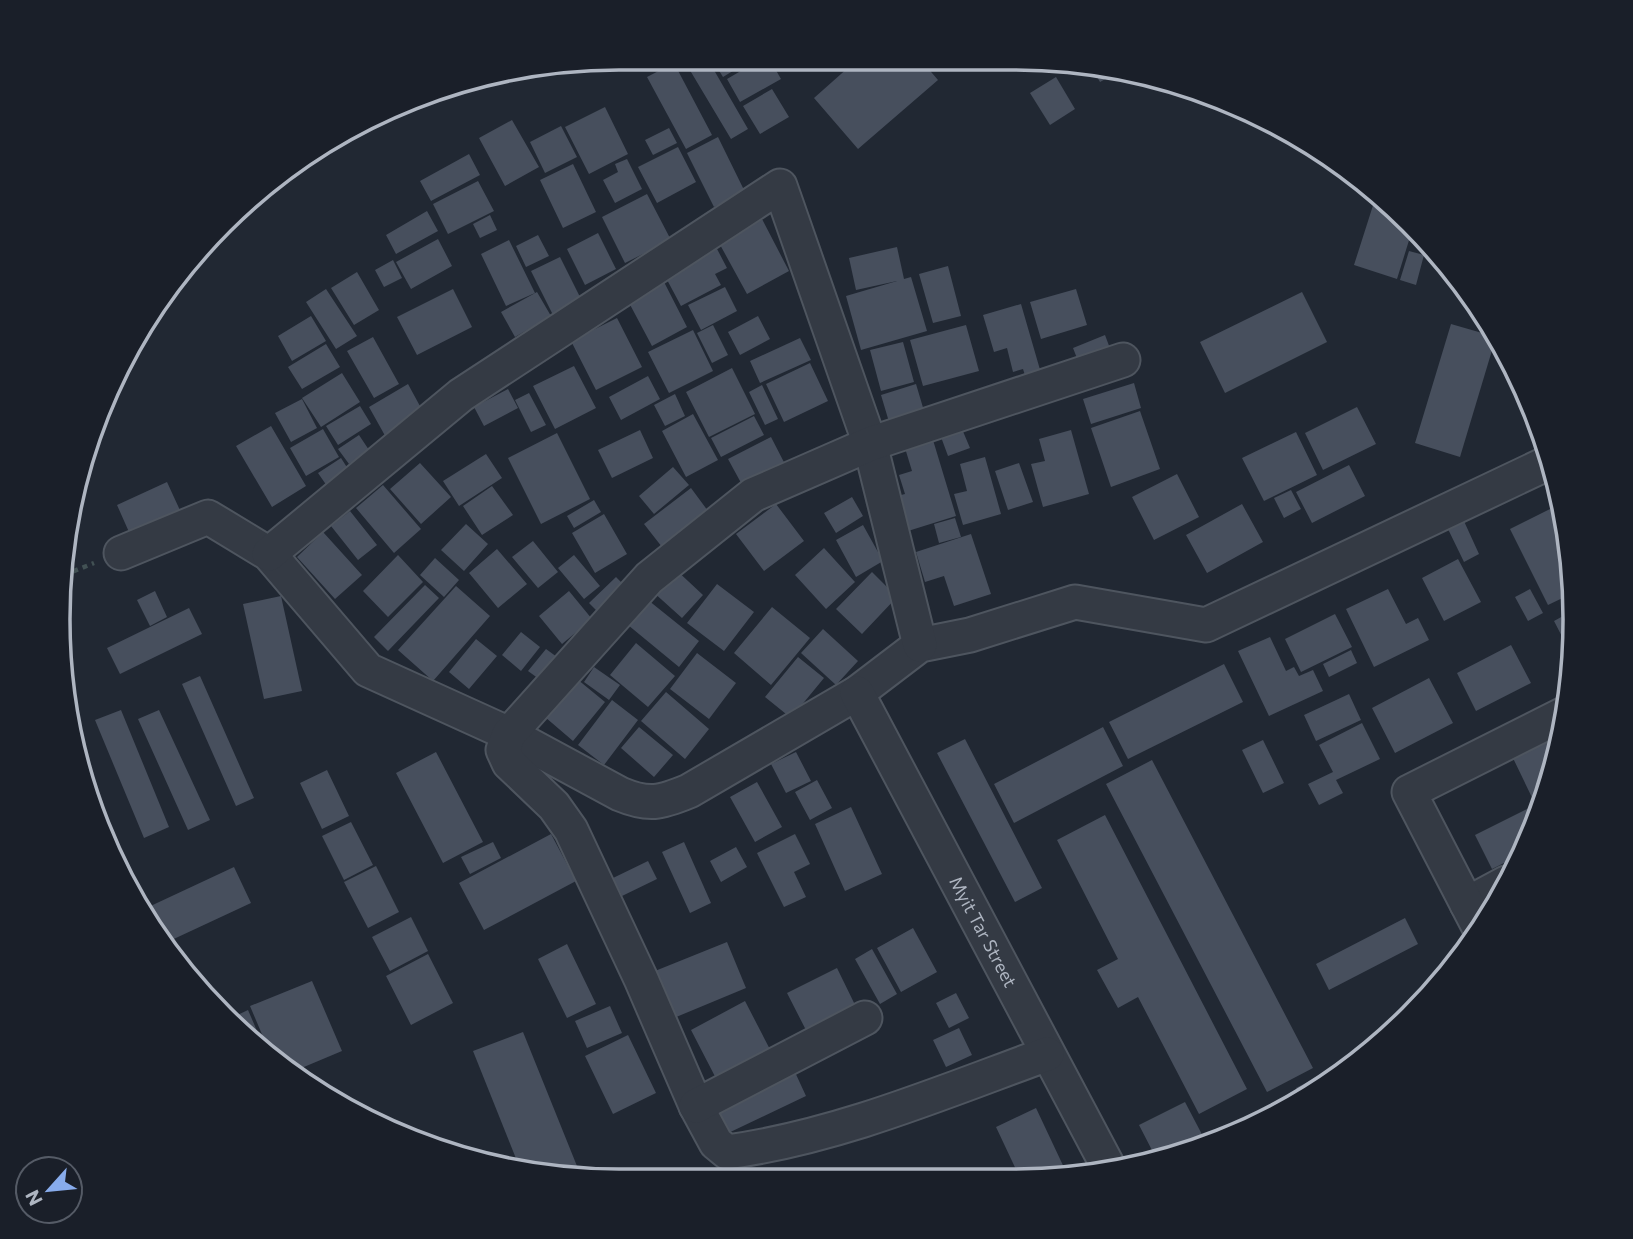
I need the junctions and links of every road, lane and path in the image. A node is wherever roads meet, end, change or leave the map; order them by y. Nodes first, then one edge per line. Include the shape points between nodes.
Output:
1 (1123, 360) dead end
2 (870, 444) junction
3 (1541, 465) edge
4 (121, 553) dead end
5 (269, 554) junction
6 (920, 645) junction
7 (857, 693) junction
8 (1553, 719) edge
9 (509, 734) junction
10 (1474, 917) edge
11 (865, 1018) dead end
12 (1047, 1054) junction
13 (696, 1106) junction
14 (1105, 1161) edge

1 - 2 street
2 - 5 street via 780,186 461,395
2 - 6 street
2 - 9 street via 753,495 660,569
3 - 6 street via 1206,625 1075,603
4 - 5 street via 208,517
5 - 9 street via 368,670
6 - 7 street
7 - 9 street via 661,803 620,794
7 - 12 street, Myit Tar Street
8 - 10 street via 1409,792
9 - 13 street via 505,758 554,806 571,830
11 - 13 street
12 - 13 street via 825,1131 751,1149 727,1152 716,1143
12 - 14 street, Myit Tar Street

